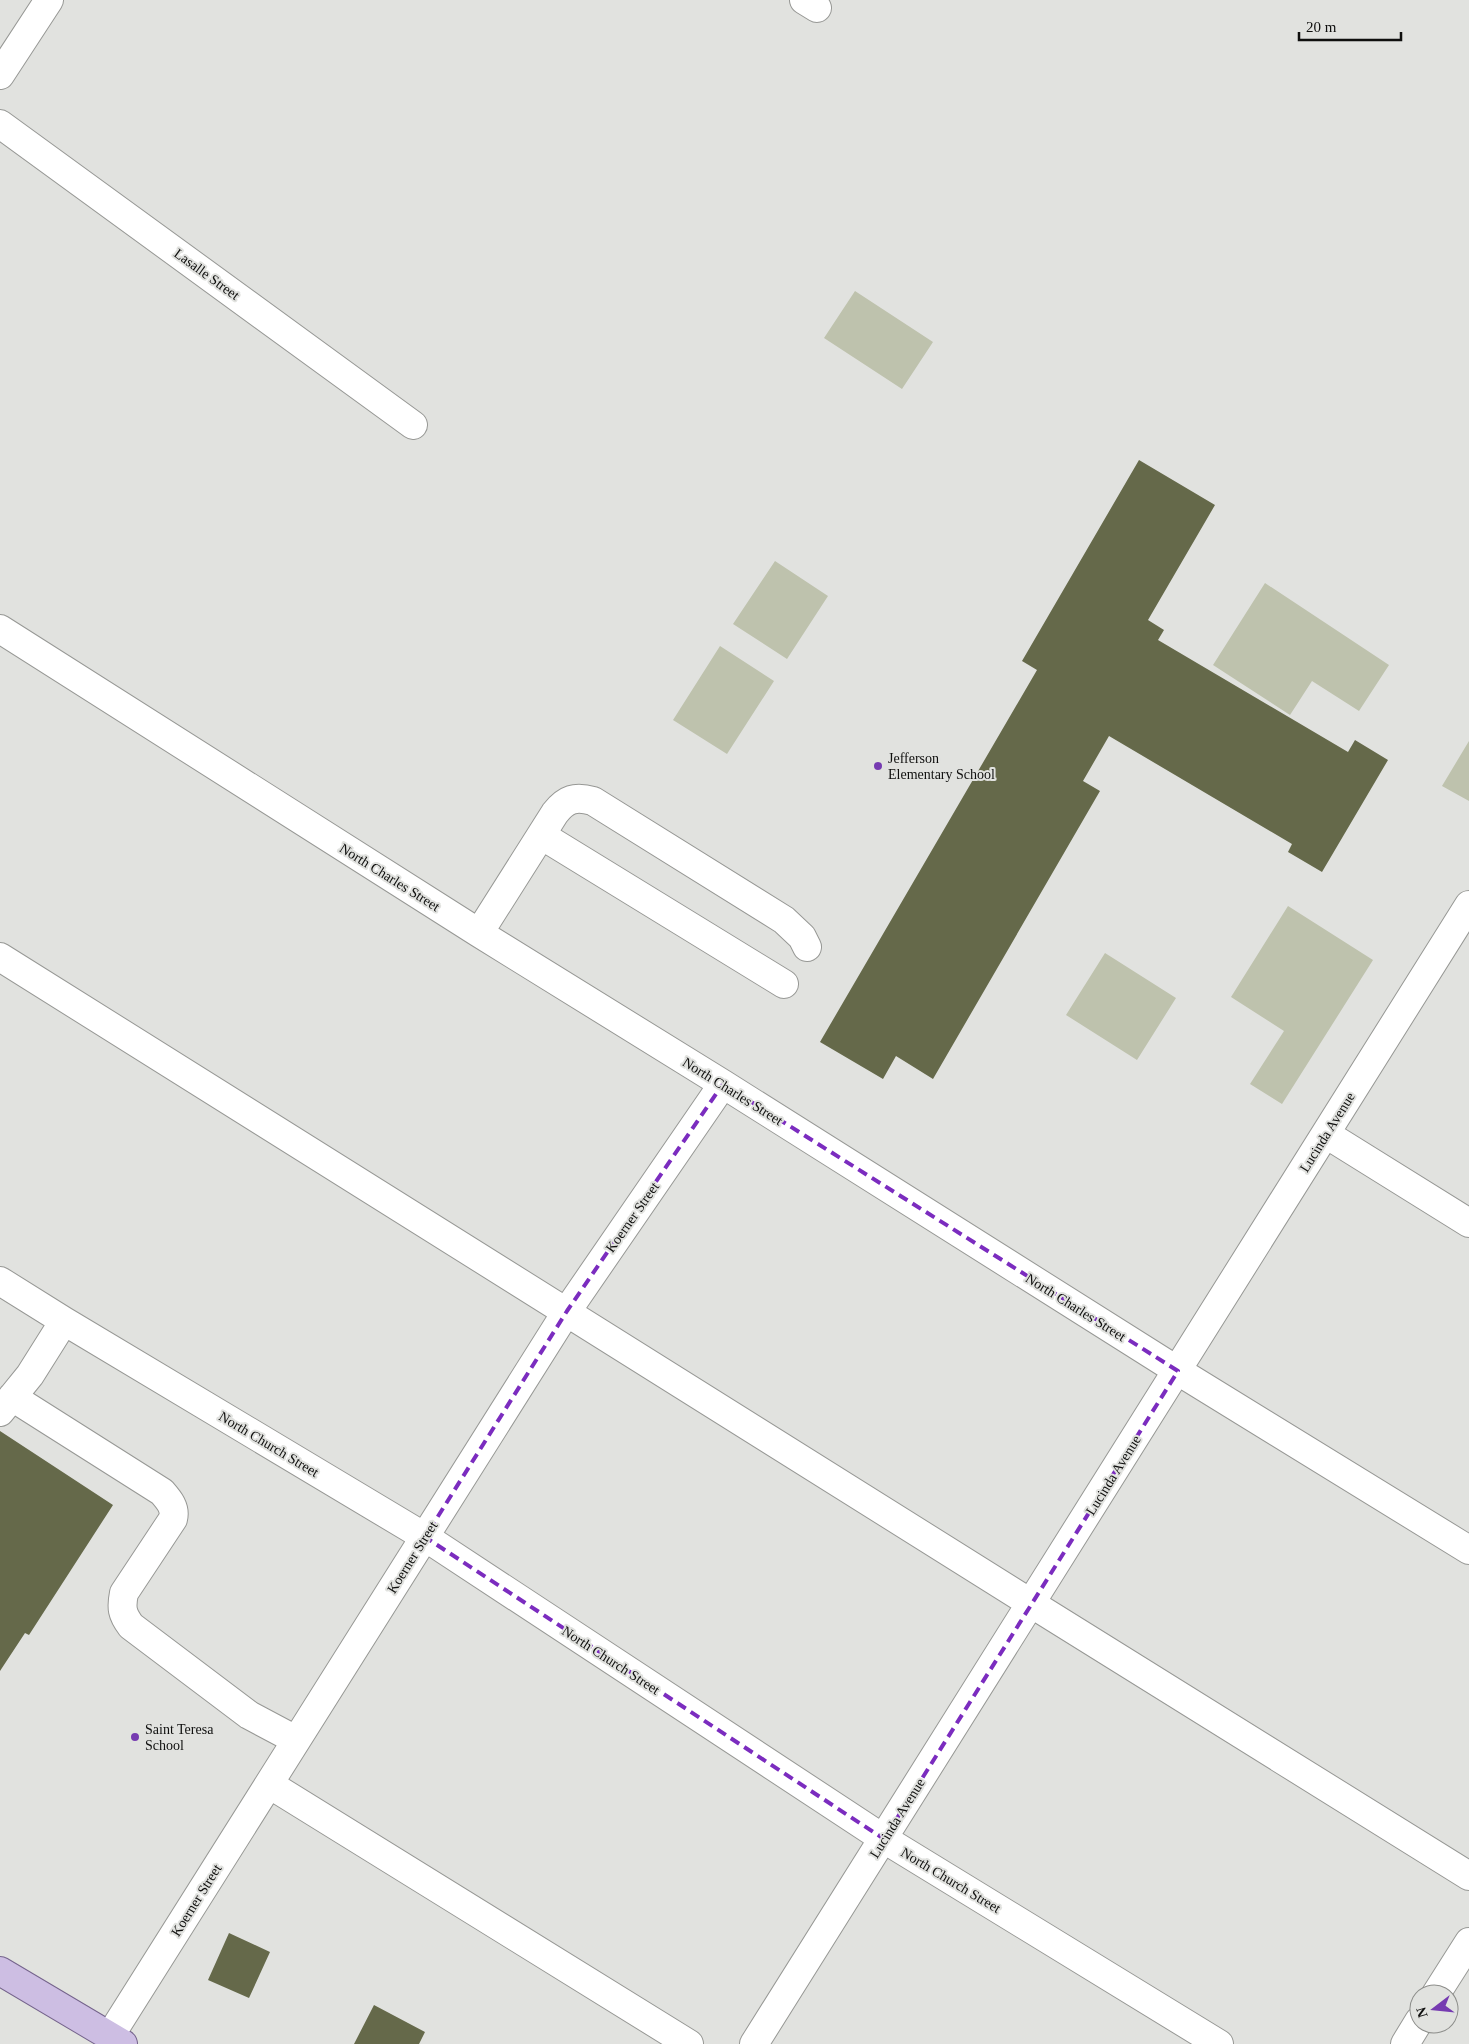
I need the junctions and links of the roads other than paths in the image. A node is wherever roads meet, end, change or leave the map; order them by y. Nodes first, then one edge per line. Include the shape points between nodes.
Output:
1 (49, 0) edge
2 (0, 75) edge
3 (0, 124) edge
4 (413, 425) dead end
5 (0, 629) edge
6 (541, 835) junction
7 (1469, 905) edge
8 (479, 933) junction
9 (807, 947) dead end
10 (0, 957) edge
11 (784, 984) dead end
12 (723, 1084) junction
13 (1326, 1134) junction
14 (1469, 1223) edge
15 (0, 1281) edge
16 (567, 1311) junction
17 (64, 1321) junction
18 (1178, 1371) junction
19 (6, 1404) edge
20 (424, 1537) junction
21 (1469, 1550) edge
22 (1032, 1604) junction
23 (296, 1740) junction
24 (269, 1784) junction
25 (884, 1839) junction
26 (1469, 1876) edge
27 (1469, 1942) edge
28 (0, 1971) edge
29 (1442, 1984) edge
30 (117, 2040) edge
31 (689, 2044) edge
32 (754, 2044) edge
33 (1219, 2044) edge

1 - 2 street
3 - 4 street, Lasalle Street
5 - 8 street, North Charles Street
6 - 8 street
6 - 9 street via 554,813 567,800 582,798 592,801 784,920 802,937
6 - 11 street
7 - 13 street, Lucinda Avenue
8 - 12 street, North Charles Street
10 - 16 street
12 - 16 street, Koerner Street
12 - 18 street, North Charles Street
13 - 14 street
13 - 18 street, Lucinda Avenue
15 - 17 street, North Church Street
16 - 20 street, Koerner Street
16 - 22 street
17 - 19 street via 30,1375
17 - 20 street, North Church Street
18 - 21 street, North Charles Street
18 - 22 street, Lucinda Avenue
19 - 23 street via 162,1492 171,1503 173,1519 124,1593 121,1607 124,1617 131,1626 249,1715
20 - 23 street, Koerner Street
20 - 25 street, North Church Street
22 - 25 street, Lucinda Avenue
22 - 26 street
23 - 24 street, Koerner Street
24 - 30 street, Koerner Street
24 - 31 street
25 - 32 street, Lucinda Avenue
25 - 33 street, North Church Street
27 - 29 street
28 - 30 main road

